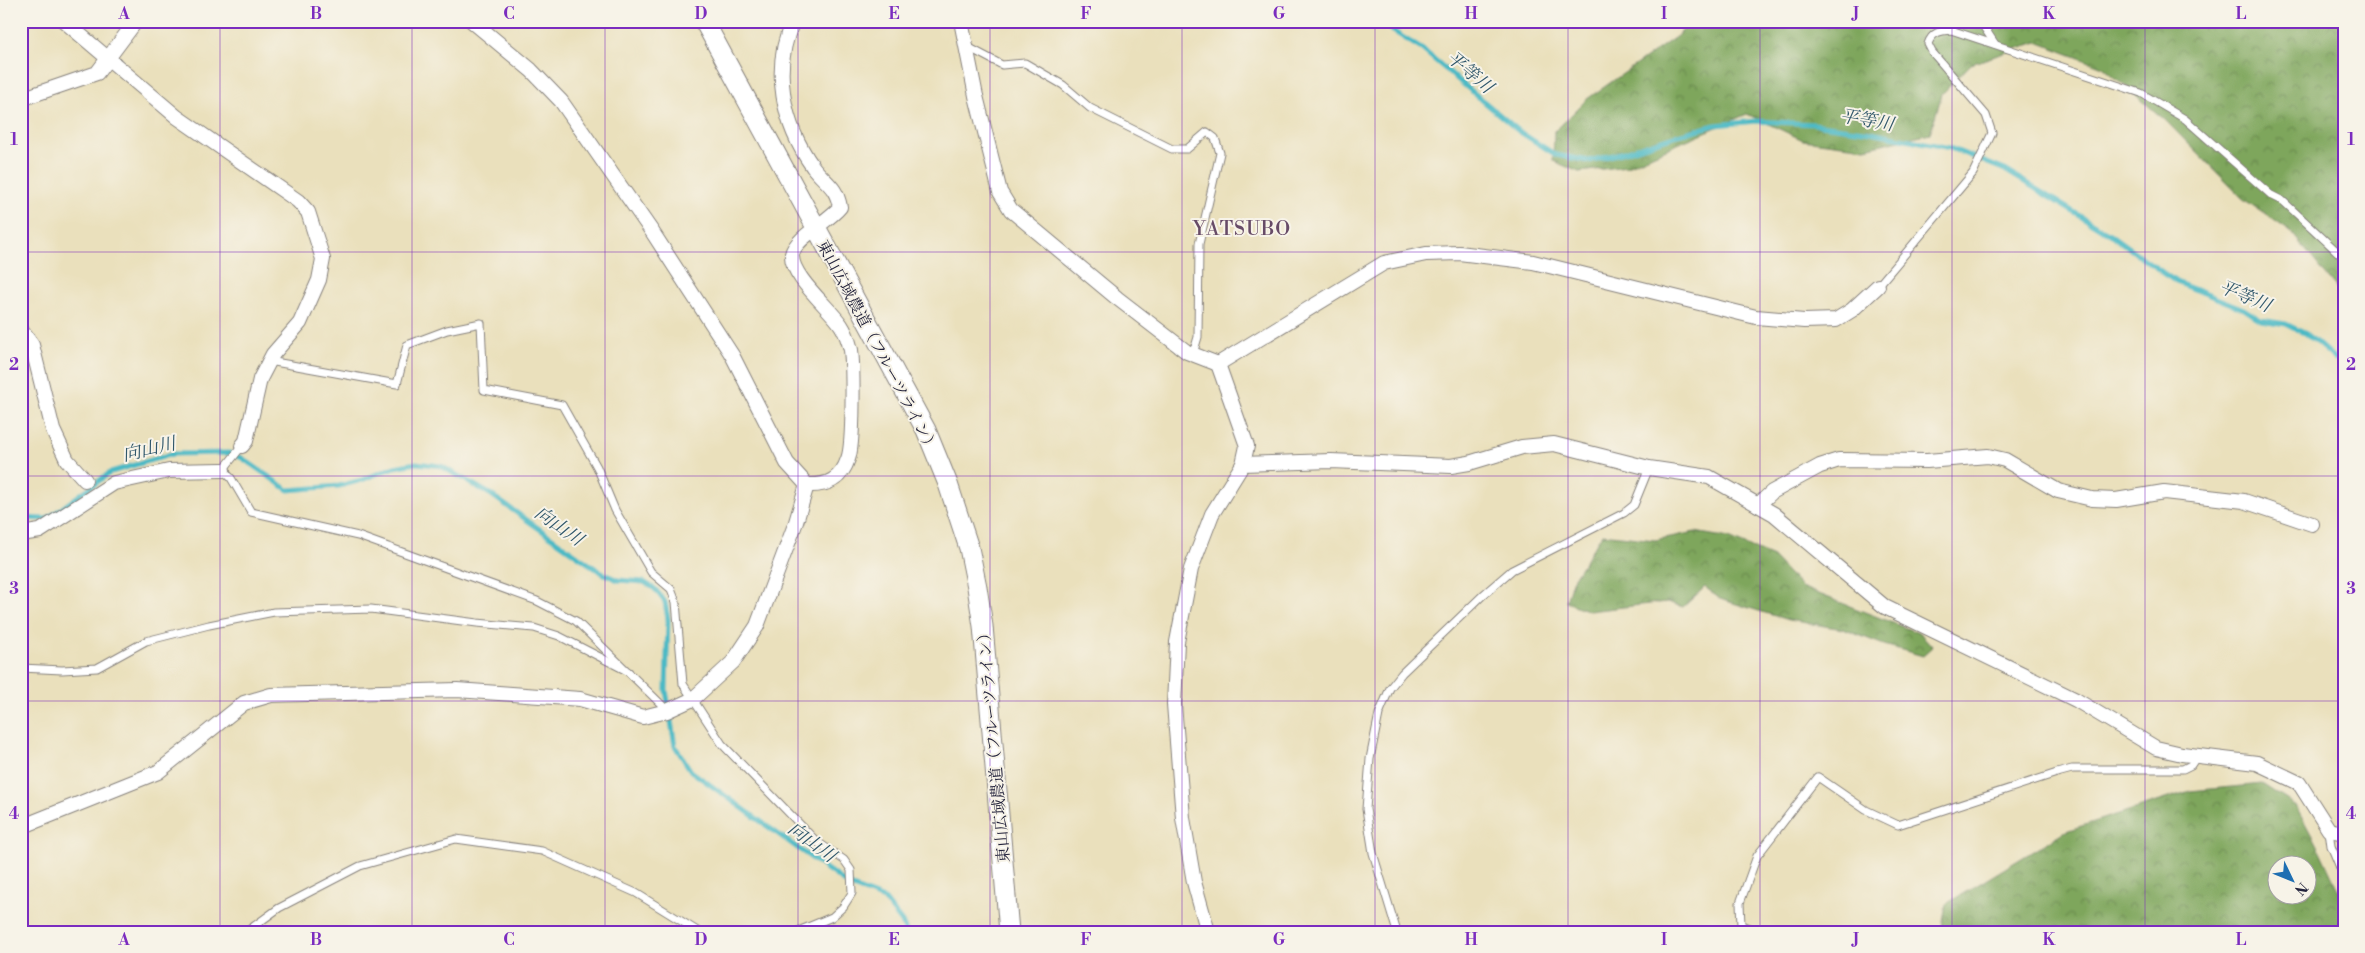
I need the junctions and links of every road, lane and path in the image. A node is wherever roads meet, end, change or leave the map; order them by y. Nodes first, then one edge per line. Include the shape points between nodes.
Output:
1 (64, 21) edge
2 (136, 21) edge
3 (472, 21) edge
4 (704, 21) edge
5 (793, 21) edge
6 (960, 21) edge
7 (1980, 21) edge
8 (1995, 44) junction
9 (966, 46) junction
10 (107, 58) junction
11 (21, 99) edge
12 (815, 229) junction
13 (2344, 258) edge
14 (1878, 286) joint
15 (21, 330) edge
16 (1193, 354) junction
17 (269, 361) junction
18 (1218, 364) junction
19 (242, 446) joint
20 (1243, 464) junction
21 (225, 468) junction
22 (1649, 468) junction
23 (85, 480) joint
24 (807, 485) junction
25 (96, 493) junction
26 (1758, 505) junction
27 (2312, 524) dead end
28 (21, 534) edge
29 (21, 668) edge
30 (629, 672) junction
31 (693, 698) junction
32 (667, 711) junction
33 (2197, 756) junction
34 (21, 827) edge
35 (2329, 830) junction
36 (2344, 833) edge
37 (2344, 877) edge
38 (246, 932) edge
39 (699, 932) edge
40 (796, 932) edge
41 (1009, 932) edge
42 (1208, 932) edge
43 (1397, 932) edge
44 (1759, 932) edge

1 - 10 street
2 - 10 street
3 - 24 street via 531,70 561,101 732,354 787,463
4 - 12 street, 東山広域農道（フルーツライン）
5 - 12 street via 781,58 782,85 790,126 815,169 837,193 840,207
6 - 9 street
7 - 8 lane
8 - 13 lane via 2141,93 2185,119 2283,201
8 - 14 lane via 1951,30 1938,31 1930,37 1928,44 1932,52 1986,115 1992,133 1974,170
9 - 16 street via 1000,192 1011,210 1117,298
9 - 16 lane via 1002,65 1025,63 1063,85 1090,108 1172,149 1186,149 1207,132 1215,138 1220,153 1199,244 1198,337
10 - 11 street via 97,73
10 - 17 street via 177,118 298,200 308,212 323,259 320,280 300,323
12 - 24 street via 794,247 792,256 796,272 842,326 850,349 852,437 848,460 838,476 823,486
12 - 41 street, 東山広域農道（フルーツライン） via 926,430 969,548 983,626
14 - 18 street via 1836,320 1804,321 1756,317 1533,262 1459,253 1426,254 1384,263
15 - 23 street via 32,345 53,430 67,460
16 - 18 street
17 - 19 street via 260,379 246,441
17 - 31 lane via 397,384 407,346 447,330 481,323 484,390 562,405 597,466 615,510 651,572 671,589 676,602 684,684
18 - 20 street via 1247,446
19 - 21 lane
20 - 22 street via 1331,461 1451,466 1522,447 1554,444
20 - 42 street via 1212,514 1191,569 1177,642 1174,704 1183,818 1194,882
21 - 25 street via 169,471 114,482
21 - 30 lane via 251,512 358,536 537,601 576,621
22 - 26 street via 1709,477
22 - 43 lane via 1634,505 1512,570 1390,688 1379,714 1370,759 1366,809 1373,853
23 - 25 lane
24 - 31 street via 756,626 733,662
25 - 28 street via 40,532
26 - 27 street via 1772,492 1820,466 1839,460 1927,461 1988,456 2005,460 2058,491 2092,499 2116,500 2164,492 2244,501
26 - 33 street via 1774,514 1885,607 2076,700 2156,748
29 - 30 lane via 97,668 146,641 274,612 371,609 534,628 559,636
30 - 32 lane
31 - 32 street
31 - 40 lane via 722,744 816,841 844,860 851,870 852,893 843,907 832,917
32 - 34 street via 643,717 580,699 457,690 271,695 244,703 158,772
33 - 35 street via 2257,764 2299,783
33 - 44 lane via 2191,765 2183,769 2072,770 2057,773 1898,825 1866,810 1818,777 1757,856 1740,903 1741,925
35 - 36 street
35 - 37 lane via 2331,846
38 - 39 lane via 279,908 360,866 456,839 542,851 636,893

